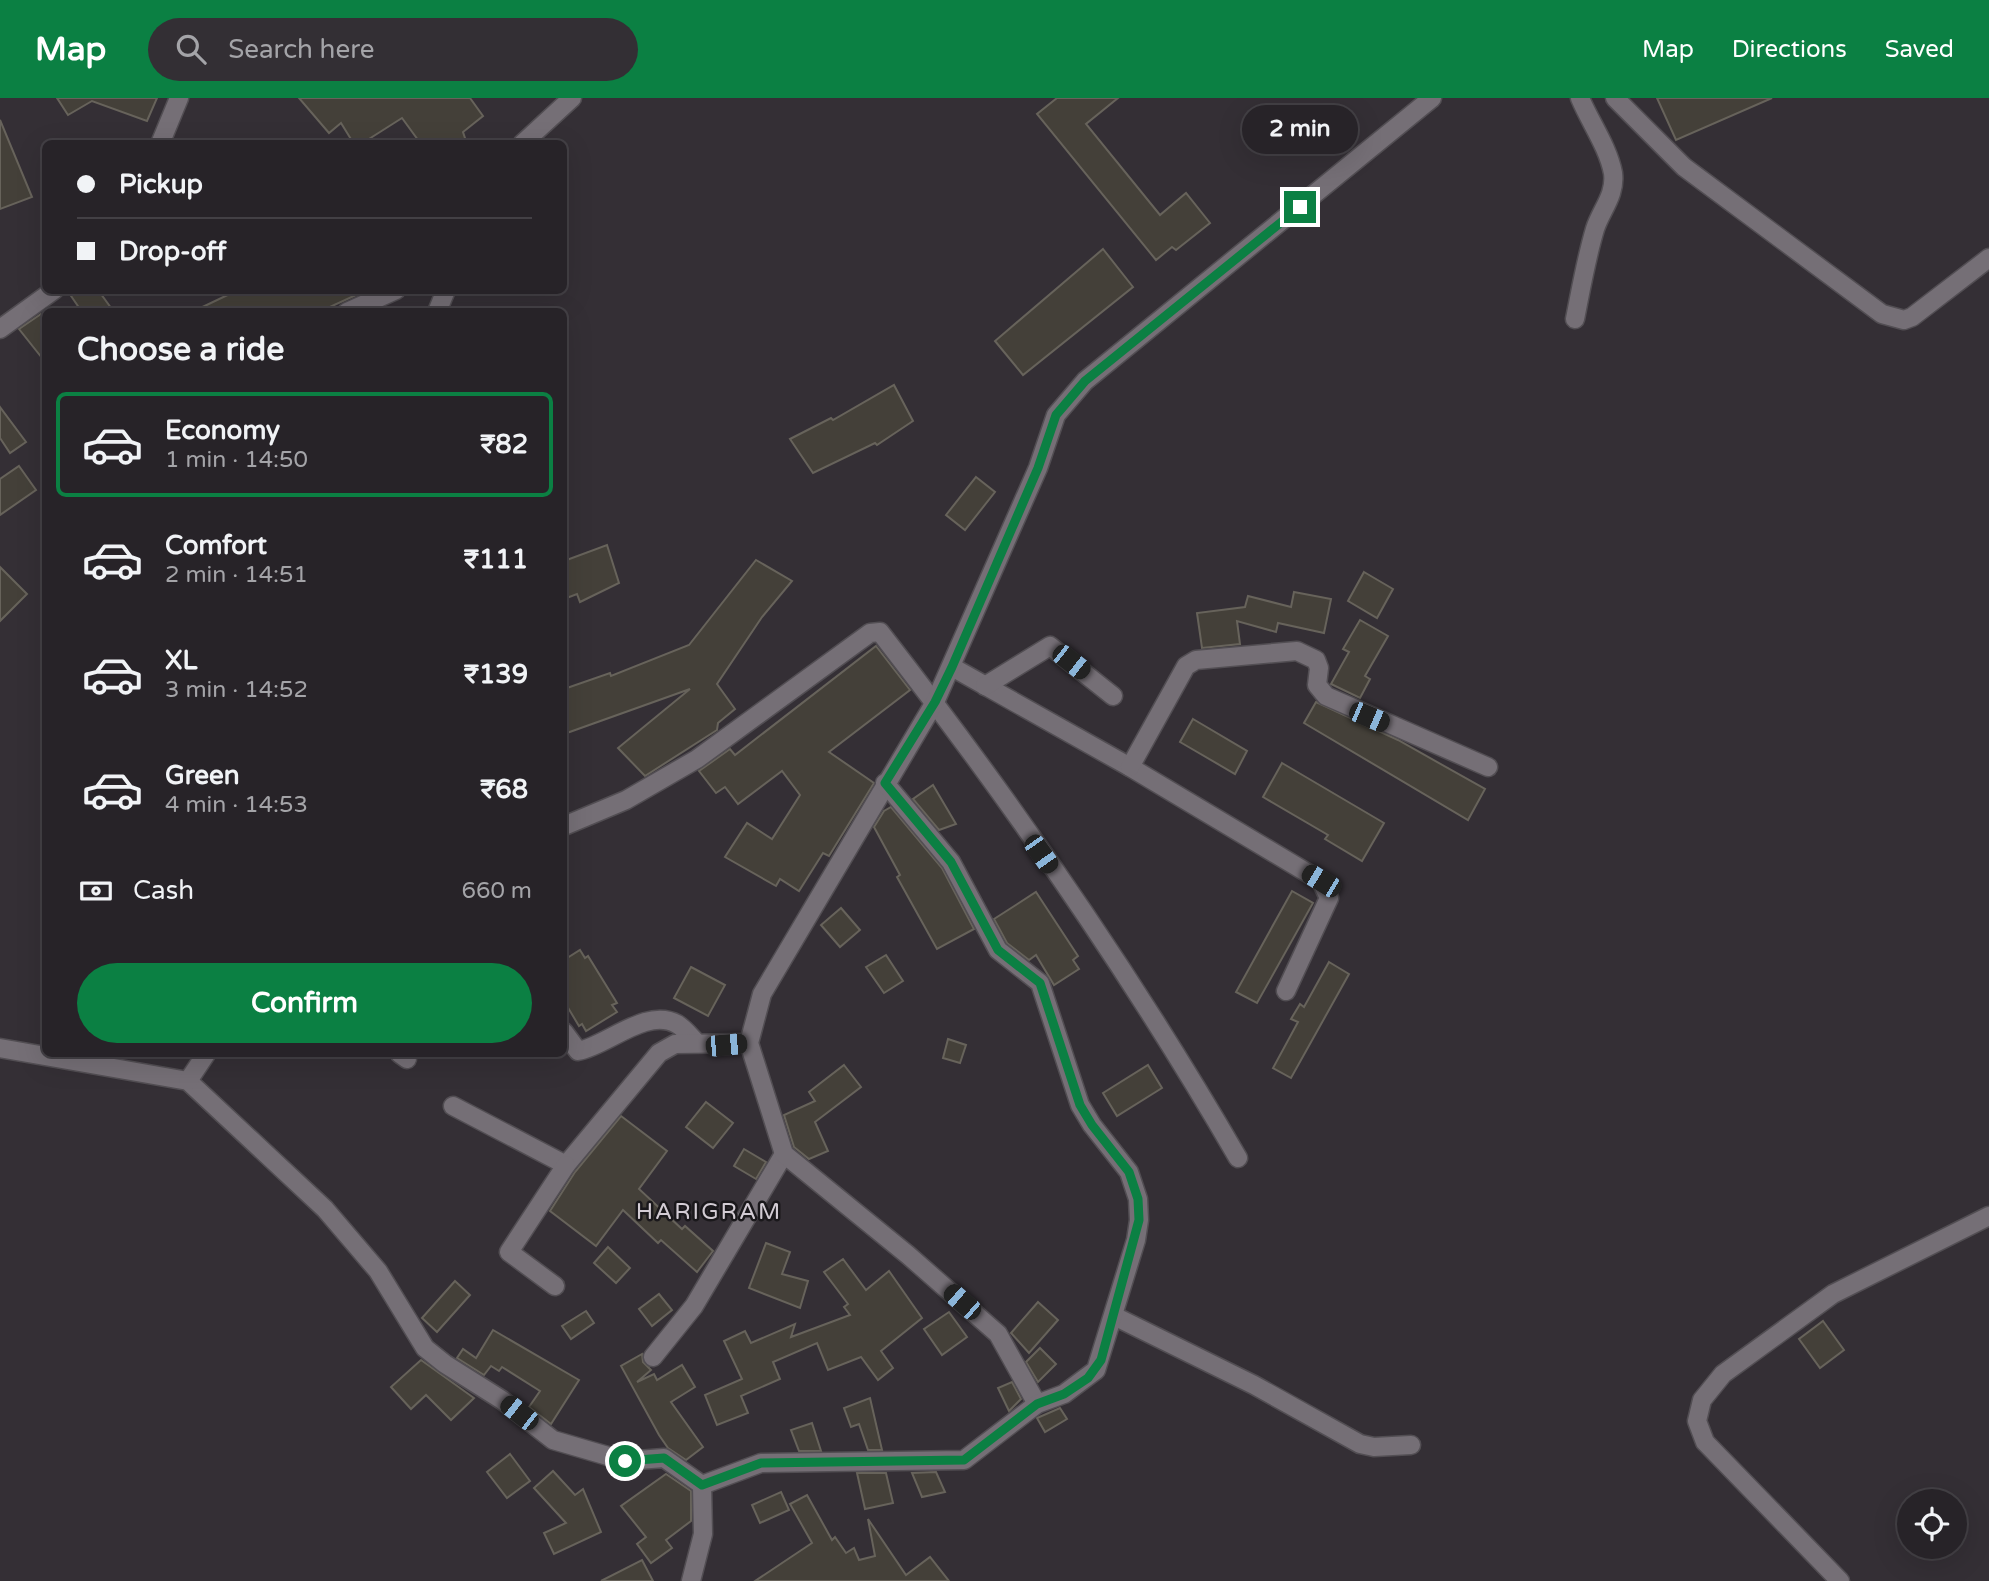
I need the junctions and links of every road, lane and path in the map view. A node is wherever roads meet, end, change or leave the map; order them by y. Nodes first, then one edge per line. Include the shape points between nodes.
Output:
1 (179, 98) edge
2 (572, 98) edge
3 (1432, 98) edge
4 (1580, 98) edge
5 (1615, 98) edge
6 (162, 140) edge
7 (526, 140) edge
8 (1989, 258) edge
9 (48, 294) edge
10 (387, 294) edge
11 (356, 308) edge
12 (1575, 320) dead end
13 (0, 328) edge
14 (952, 667) junction
15 (985, 686) junction
16 (1113, 696) dead end
17 (935, 702) junction
18 (1130, 767) junction
19 (1488, 767) dead end
20 (885, 783) junction
21 (567, 825) edge
22 (1286, 991) dead end
23 (567, 1037) edge
24 (697, 1043) junction
25 (750, 1043) junction
26 (0, 1048) edge
27 (42, 1055) edge
28 (51, 1057) edge
29 (204, 1057) edge
30 (188, 1081) junction
31 (453, 1106) dead end
32 (784, 1154) junction
33 (1238, 1158) dead end
34 (566, 1166) junction
35 (1989, 1216) edge
36 (555, 1286) dead end
37 (1114, 1316) junction
38 (653, 1357) dead end
39 (1037, 1404) junction
40 (1411, 1446) dead end
41 (702, 1485) junction
42 (691, 1581) edge
43 (1840, 1581) edge

1 - 6 street
2 - 7 street
3 - 14 street via 1085,381 1063,406
4 - 12 street via 1613,175 1585,264
5 - 8 street via 1685,167 1882,314 1904,320 1912,317
9 - 13 street
10 - 11 street
14 - 15 street
14 - 17 street
15 - 16 street via 1050,646
15 - 18 street
17 - 20 street
17 - 21 street via 880,632 870,633 697,760 626,800
17 - 33 street via 1132,984
18 - 19 street via 1186,666 1196,660 1297,651 1316,660 1317,685 1325,696
18 - 22 street via 1327,887 1329,898
20 - 25 street via 762,994
20 - 37 street via 951,862 998,950 1040,983 1080,1105 1129,1172 1139,1220
23 - 24 street via 574,1049 583,1051 658,1021 678,1025
24 - 25 street
24 - 34 street via 675,1044 650,1060
25 - 32 street
26 - 27 street
28 - 30 street
29 - 30 street
30 - 41 street via 325,1209 378,1271 425,1349 444,1364 554,1440 625,1461 664,1458
31 - 34 street
32 - 38 street via 694,1306
32 - 39 street via 998,1334
34 - 36 street via 509,1249
35 - 43 street via 1833,1294 1723,1374 1702,1400 1697,1421 1705,1442
37 - 39 street via 1096,1370 1064,1394
37 - 40 street via 1360,1444
39 - 41 street via 964,1460 761,1463
41 - 42 street via 703,1534

